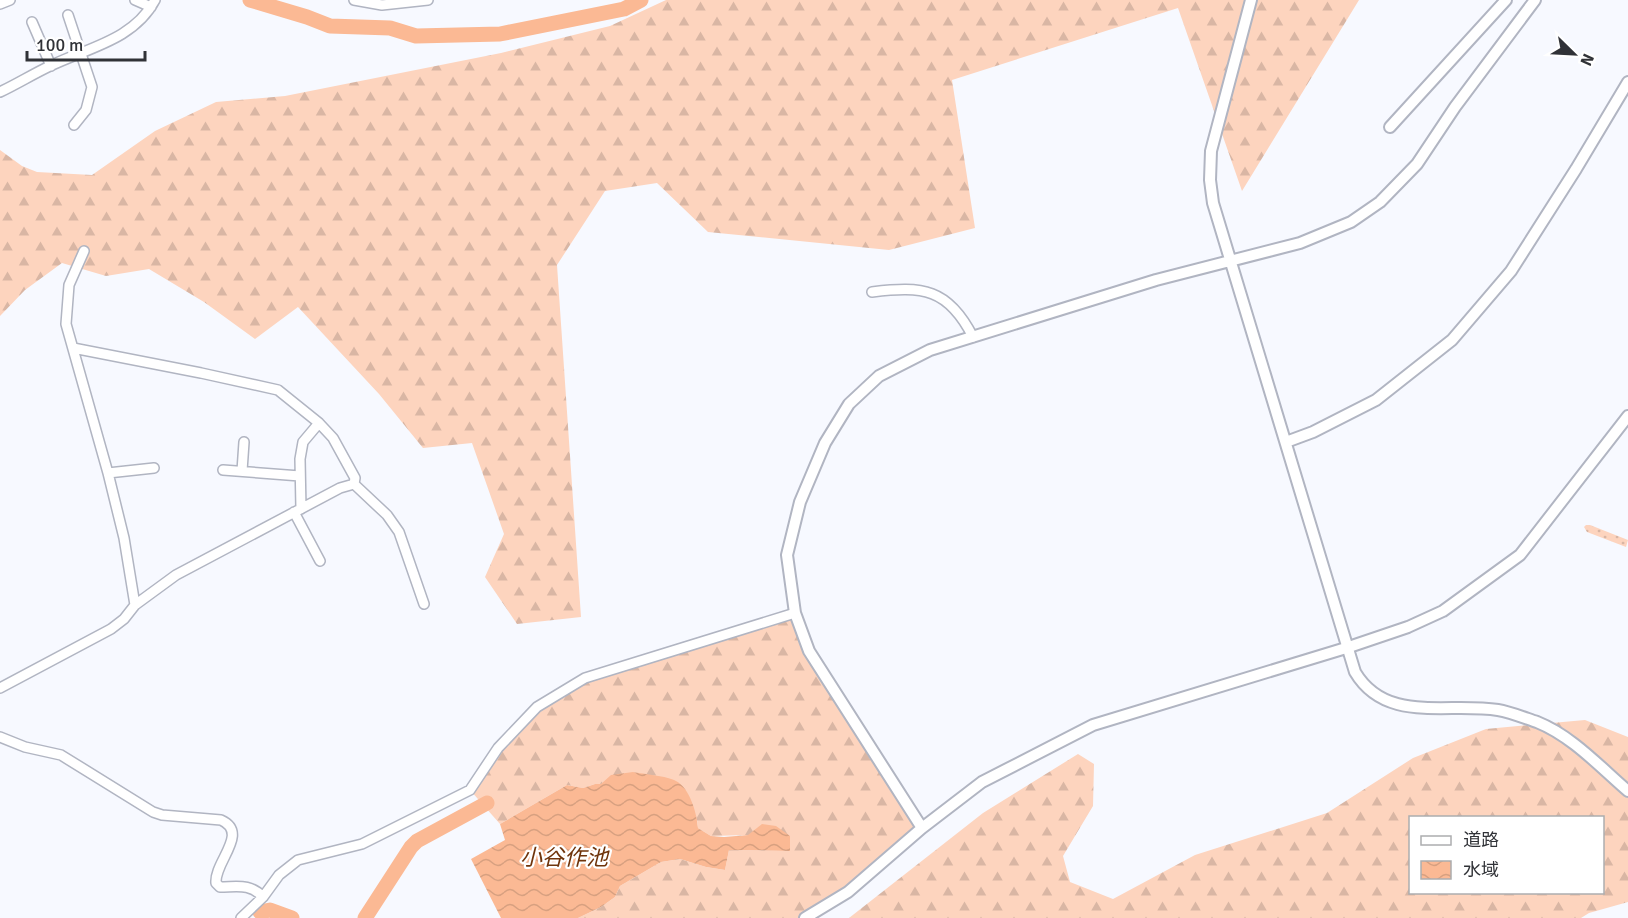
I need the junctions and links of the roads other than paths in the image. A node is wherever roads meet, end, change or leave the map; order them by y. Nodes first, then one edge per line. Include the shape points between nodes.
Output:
1 (10, 0) edge
2 (135, 0) edge
3 (354, 0) edge
4 (428, 0) edge
5 (1251, 0) edge
6 (1506, 0) edge
7 (1535, 0) edge
8 (0, 4) edge
9 (153, 4) edge
10 (68, 15) dead end
11 (32, 22) dead end
12 (80, 54) junction
13 (51, 66) junction
14 (1628, 82) edge
15 (0, 92) edge
16 (74, 125) dead end
17 (1390, 127) dead end
18 (84, 251) dead end
19 (1232, 260) junction
20 (872, 292) dead end
21 (973, 337) junction
22 (73, 348) junction
23 (1628, 416) edge
24 (319, 423) junction
25 (244, 442) dead end
26 (1286, 442) junction
27 (154, 468) dead end
28 (223, 470) dead end
29 (242, 471) junction
30 (108, 473) junction
31 (300, 476) junction
32 (354, 484) junction
33 (298, 510) junction
34 (320, 561) dead end
35 (424, 604) dead end
36 (135, 605) junction
37 (795, 613) junction
38 (1346, 648) junction
39 (0, 688) edge
40 (0, 737) edge
41 (1628, 792) edge
42 (922, 828) junction
43 (263, 897) junction
44 (240, 918) edge
45 (805, 918) edge

1 - 8 street
2 - 9 street
3 - 4 street via 382,4
5 - 19 street via 1211,152 1213,204
6 - 17 street
7 - 19 street via 1417,164 1380,202 1341,227 1300,243
9 - 12 street via 128,30
10 - 12 street
11 - 13 street
12 - 13 street
12 - 16 street via 92,87 86,110
13 - 15 street
14 - 26 street via 1511,271 1452,340 1376,400
18 - 22 street via 67,299 66,324
19 - 21 street
19 - 26 street
20 - 21 street via 906,288 928,292 956,310
21 - 37 street via 930,350 879,376 849,404 825,443 800,502 787,555
22 - 24 street via 278,390
22 - 30 street
23 - 38 street via 1520,555 1443,612
24 - 31 street via 303,442
24 - 32 street via 333,438 355,478
25 - 29 street
26 - 38 street
27 - 30 street
28 - 29 street
29 - 31 street
30 - 36 street
31 - 33 street
32 - 33 street
32 - 35 street via 399,532
33 - 34 street
33 - 36 street via 176,575
36 - 39 street via 111,629
37 - 42 street via 809,651
37 - 43 street via 585,678 537,707 498,748 470,790 362,844 298,860 279,875
38 - 41 street via 1363,686 1385,702 1425,708 1498,710 1538,723 1563,735
38 - 42 street via 1093,725 982,782
40 - 43 street via 61,755 153,812 229,824 232,837 216,883 220,887 253,888
42 - 45 street via 848,892
43 - 44 street

